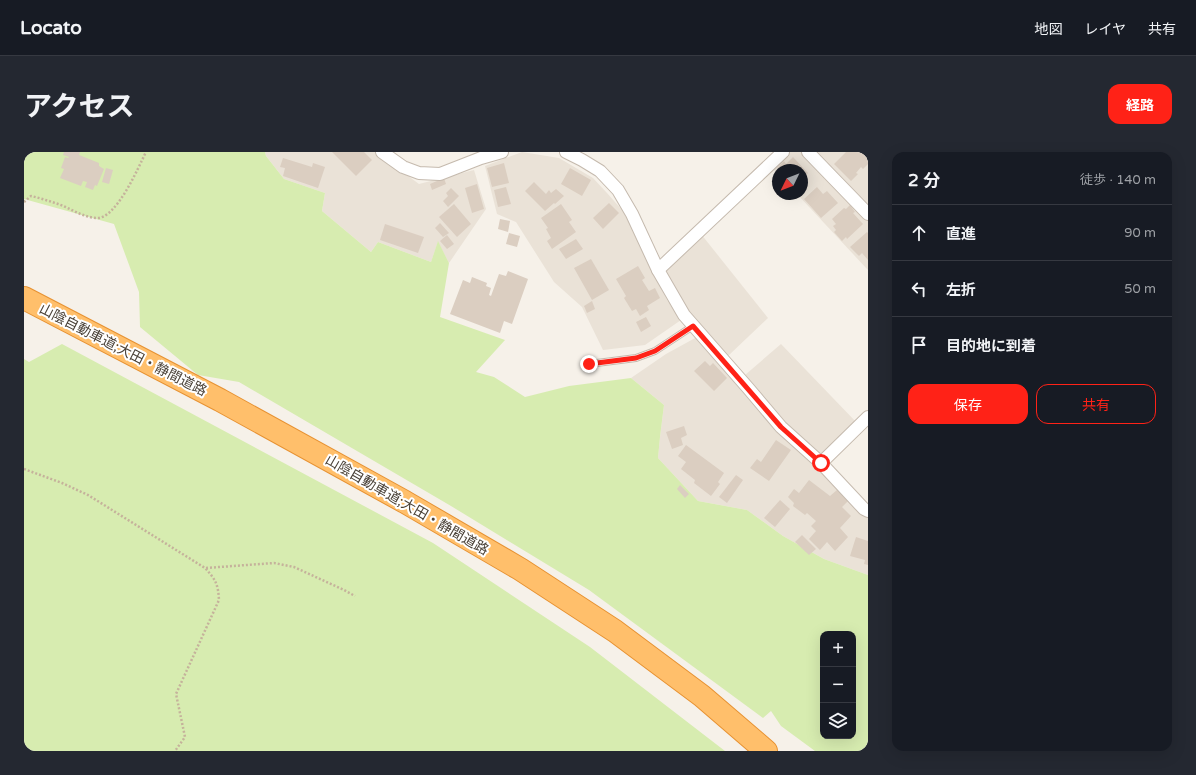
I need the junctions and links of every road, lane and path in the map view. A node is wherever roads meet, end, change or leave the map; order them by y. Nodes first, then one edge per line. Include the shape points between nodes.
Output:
1 (146, 152) edge
2 (382, 152) edge
3 (502, 152) edge
4 (566, 152) edge
5 (783, 152) edge
6 (808, 152) edge
7 (24, 202) edge
8 (868, 214) edge
9 (658, 270) junction
10 (24, 298) edge
11 (693, 326) junction
12 (589, 364) dead end
13 (868, 417) edge
14 (821, 463) junction
15 (24, 469) edge
16 (868, 511) edge
17 (205, 568) junction
18 (355, 596) dead end
19 (175, 751) edge
20 (766, 751) edge

1 - 7 path via 125,193 112,211 104,216 97,218 32,196
2 - 3 street via 419,173 440,174
4 - 9 street via 600,171 618,190
5 - 9 street
6 - 8 street
9 - 11 street
10 - 20 highway, 山陰自動車道;大田・静間道路 via 220,400 520,569 615,630 702,696
11 - 12 lane via 655,351 636,358
11 - 14 street via 781,427
13 - 14 street
14 - 16 street
15 - 17 path via 88,495
17 - 18 path via 274,563 294,567
17 - 19 path via 219,588 219,600 176,694 185,737

